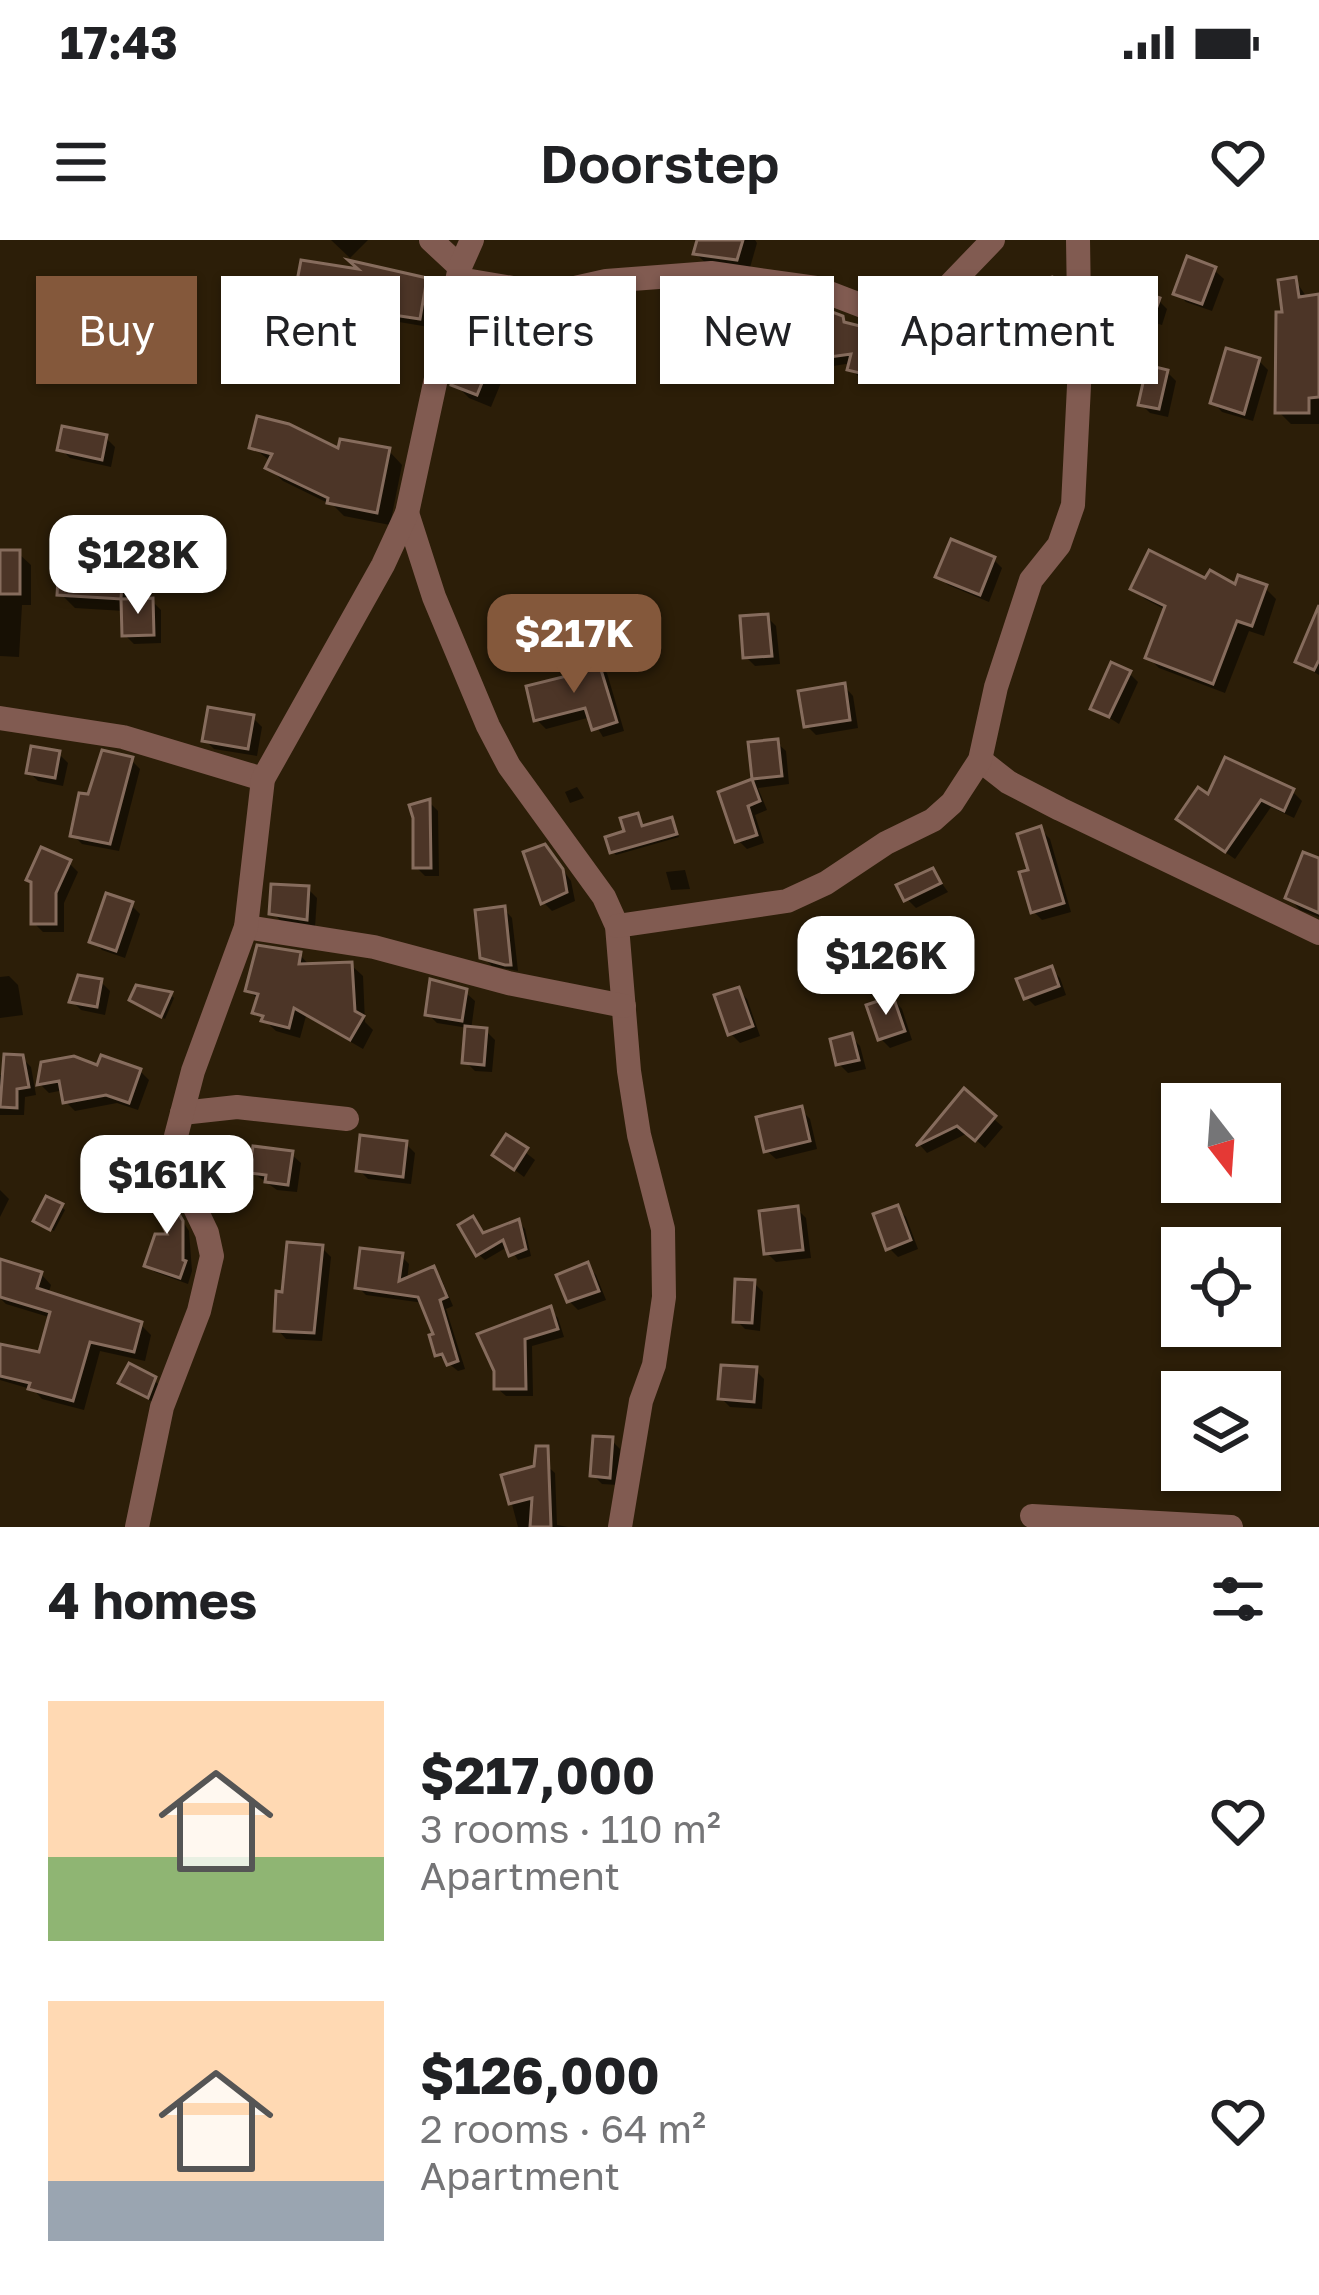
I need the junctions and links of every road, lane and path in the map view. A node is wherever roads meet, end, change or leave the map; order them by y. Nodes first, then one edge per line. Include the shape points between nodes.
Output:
1 (431, 240) edge
2 (472, 240) edge
3 (993, 240) edge
4 (1078, 240) edge
5 (459, 273) junction
6 (407, 513) junction
7 (0, 718) edge
8 (980, 760) junction
9 (263, 779) junction
10 (617, 926) junction
11 (246, 927) junction
12 (1319, 933) edge
13 (624, 1006) junction
14 (182, 1113) junction
15 (346, 1119) dead end
16 (1032, 1516) dead end
17 (137, 1527) edge
18 (620, 1527) edge
19 (1232, 1527) edge

1 - 5 street
2 - 5 street
3 - 5 street via 939,296 903,310 711,273 548,294
4 - 8 street via 1073,505 1019,612
5 - 6 street
6 - 9 street
6 - 10 street via 488,726
7 - 9 street via 123,737
8 - 10 street via 933,820 787,901
8 - 12 street via 1060,809
9 - 11 street
10 - 13 street
11 - 13 street via 374,947
11 - 14 street
13 - 18 street via 639,1135 663,1228 664,1297
14 - 15 street via 237,1107
14 - 17 street via 176,1168 212,1256 163,1407
16 - 19 street

